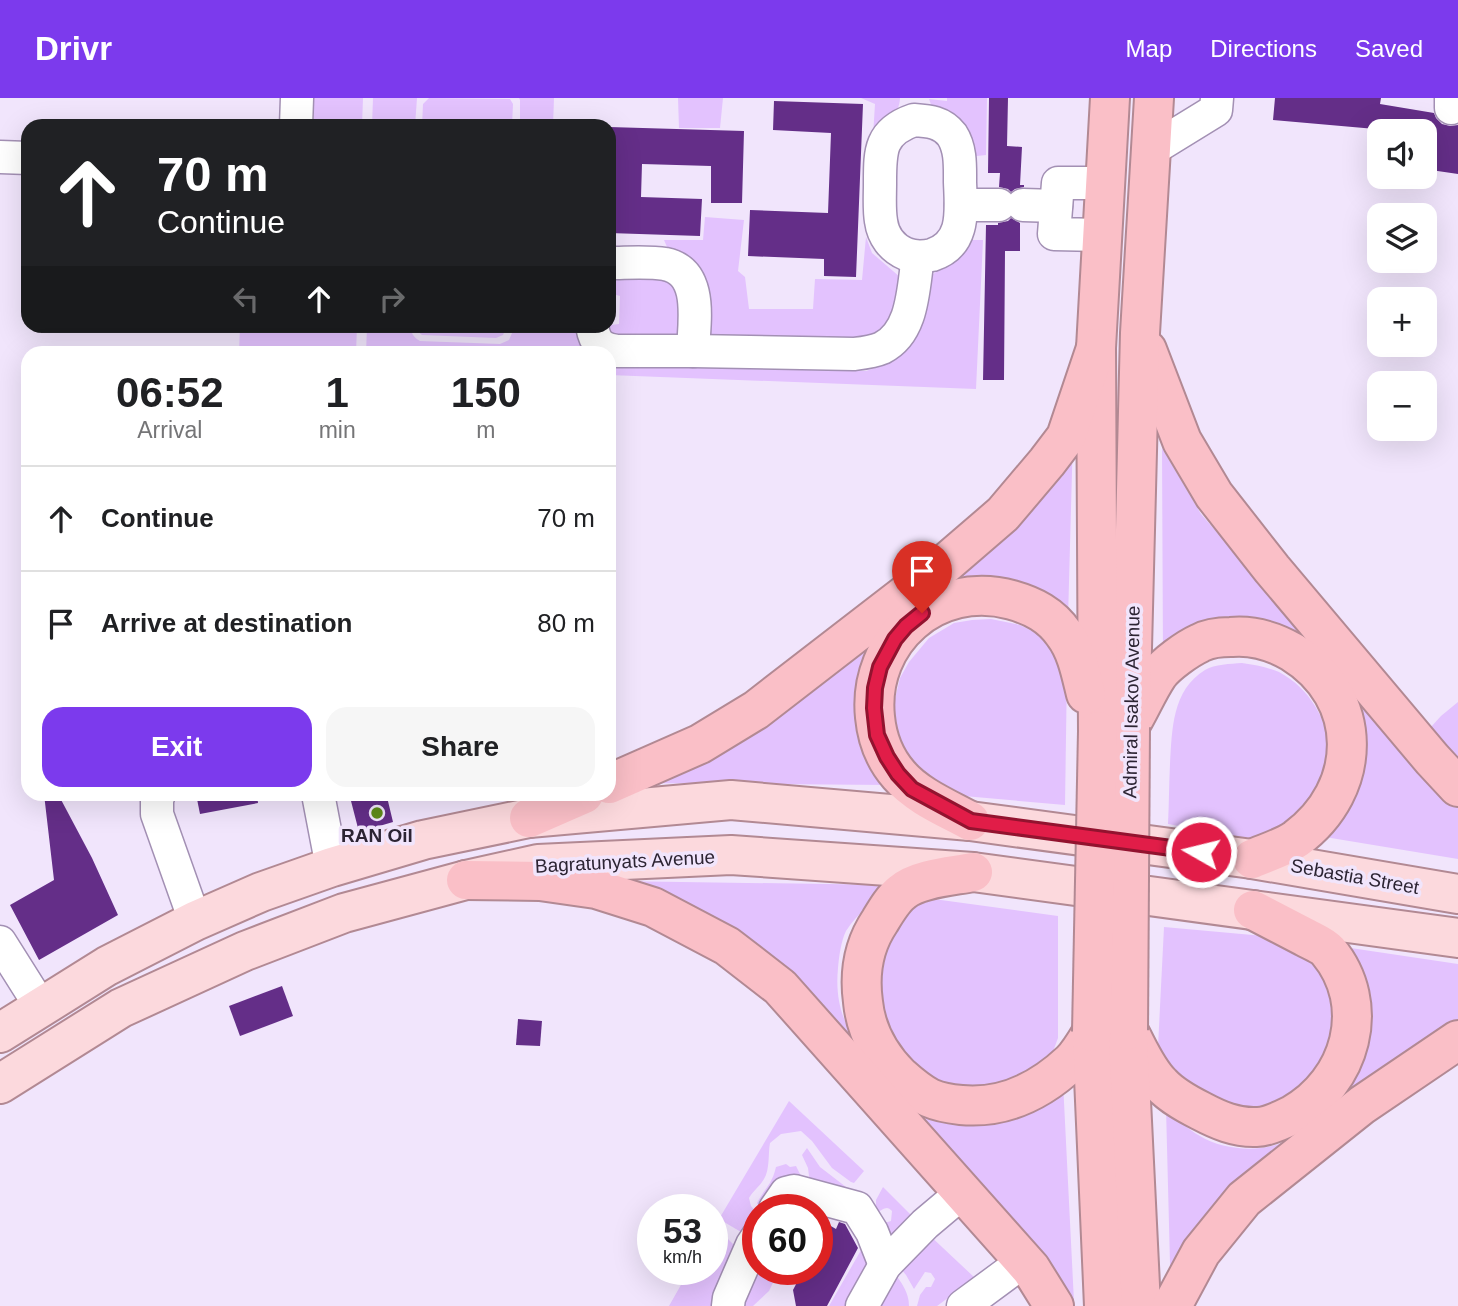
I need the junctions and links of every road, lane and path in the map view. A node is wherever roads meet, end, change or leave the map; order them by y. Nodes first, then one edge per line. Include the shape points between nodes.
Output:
1 (297, 98) edge
2 (1110, 98) edge
3 (1154, 98) edge
4 (1217, 98) edge
5 (919, 109) edge
6 (296, 119) edge
7 (1151, 150) junction
8 (0, 157) edge
9 (21, 158) edge
10 (1105, 183) junction
11 (961, 205) junction
12 (1056, 206) junction
13 (1101, 236) junction
14 (918, 257) junction
15 (616, 263) edge
16 (1140, 333) junction
17 (1096, 348) junction
18 (616, 350) edge
19 (693, 351) junction
20 (1114, 729) junction
21 (616, 781) edge
22 (1458, 787) edge
23 (157, 801) edge
24 (319, 801) edge
25 (568, 801) edge
26 (529, 818) junction
27 (971, 821) junction
28 (1252, 859) junction
29 (332, 867) junction
30 (973, 872) junction
31 (466, 880) junction
32 (1458, 894) edge
33 (1253, 910) junction
34 (195, 921) junction
35 (1458, 938) edge
36 (0, 942) edge
37 (41, 1007) junction
38 (1110, 1031) junction
39 (1, 1032) edge
40 (1458, 1040) edge
41 (0, 1084) edge
42 (963, 1192) junction
43 (785, 1194) edge
44 (805, 1194) edge
45 (833, 1202) edge
46 (1024, 1261) junction
47 (885, 1265) junction
48 (742, 1268) edge
49 (728, 1306) edge
50 (862, 1306) edge
51 (963, 1306) edge
52 (1054, 1306) edge
53 (1104, 1306) edge
54 (1141, 1306) edge
55 (1172, 1306) edge

1 - 6 lane
2 - 10 highway, Admiral Isakov Avenue
3 - 7 highway, Admiral Isakov Avenue
4 - 7 lane via 1216,110
5 - 11 lane via 957,144
5 - 14 lane via 914,120 891,132 880,156 883,232 900,252
7 - 16 highway, Admiral Isakov Avenue
8 - 9 lane
10 - 12 lane via 1058,183
10 - 13 highway, Admiral Isakov Avenue
11 - 12 lane
11 - 14 lane via 957,234 949,245 939,253
12 - 13 lane via 1054,234
13 - 17 highway, Admiral Isakov Avenue
14 - 19 lane via 902,329 877,350 854,354
15 - 19 lane via 665,264 686,276 695,302
16 - 20 highway, Admiral Isakov Avenue
16 - 22 highway via 1182,440 1214,495
17 - 20 highway, Admiral Isakov Avenue
17 - 21 highway via 1066,438 1003,514 756,710 700,744
18 - 19 lane
20 - 27 highway via 1066,635 1037,608 982,596 953,600 922,613 895,639 880,667 874,708 877,735 898,774 912,789
20 - 28 highway via 1159,674 1201,642 1246,635 1287,649 1305,661 1334,694 1342,712 1347,754 1343,774 1320,816 1295,840
20 - 38 highway, Admiral Isakov Avenue, bridge
23 - 34 lane via 157,814
24 - 29 lane
25 - 26 highway
26 - 27 main road via 731,800
26 - 29 main road via 423,840
27 - 28 main road
28 - 32 main road, Sebastia Street
29 - 34 main road
30 - 31 main road, Bagratunyats Avenue via 731,855 538,864
30 - 33 main road, Bagratunyats Avenue
30 - 38 highway via 902,891 872,934 861,986 870,1035 879,1052 908,1083 930,1098 979,1107 1030,1092
31 - 41 main road, Bagratunyats Avenue via 344,914 245,951 121,1008
31 - 42 highway via 540,881 596,889 653,907 727,946 780,987
33 - 35 main road
33 - 38 highway via 1326,948 1344,975 1353,1008 1351,1036 1334,1076 1317,1097 1285,1119 1258,1128 1222,1122 1163,1086
34 - 37 main road via 107,966
36 - 37 lane
37 - 39 main road
38 - 53 highway, Admiral Isakov Avenue
38 - 54 highway, Admiral Isakov Avenue
40 - 55 highway via 1362,1105 1244,1199 1201,1252
42 - 46 highway
42 - 47 lane
43 - 44 lane
45 - 47 lane via 857,1208
46 - 51 lane
46 - 52 highway
47 - 50 lane
48 - 49 lane

